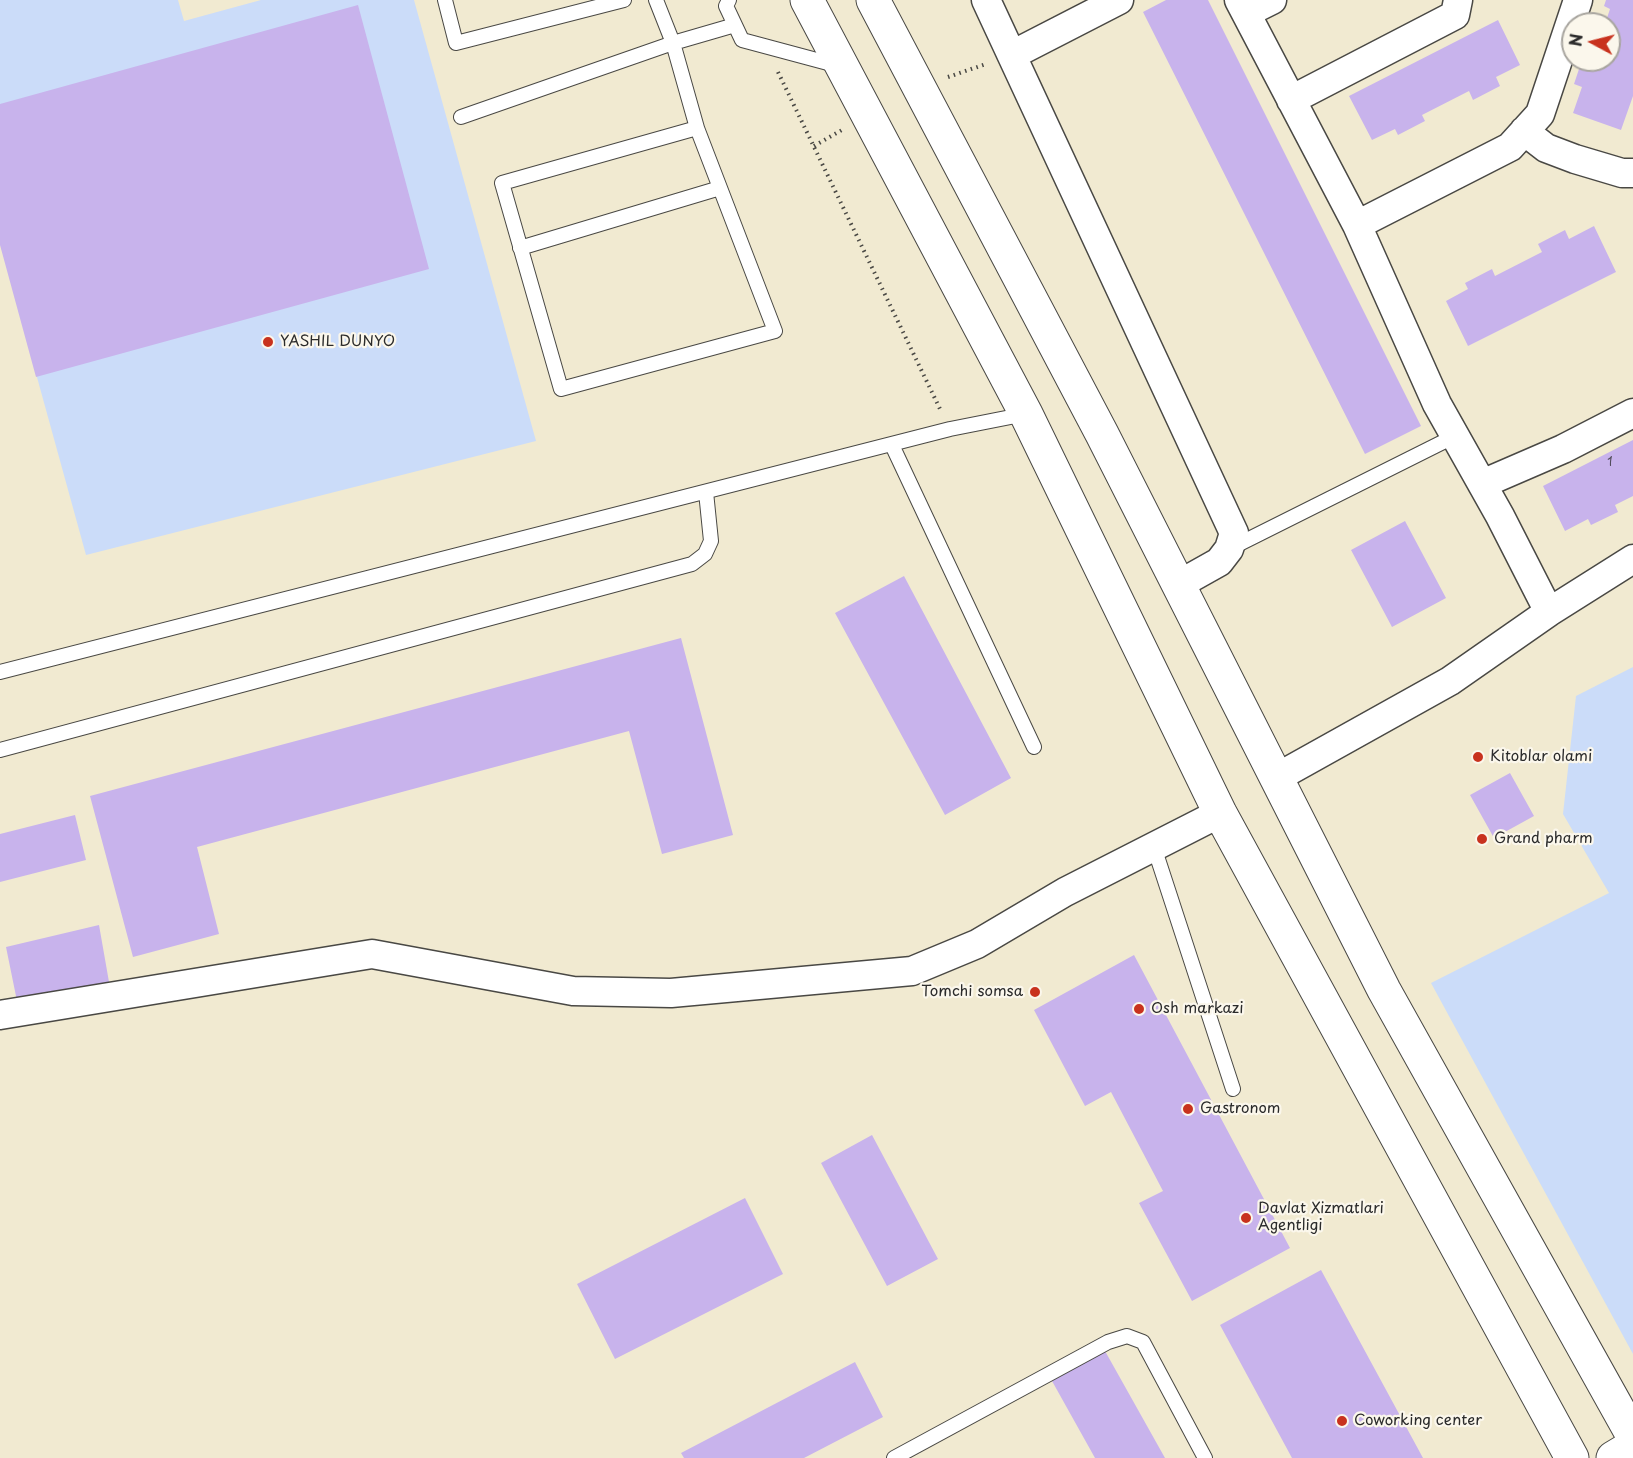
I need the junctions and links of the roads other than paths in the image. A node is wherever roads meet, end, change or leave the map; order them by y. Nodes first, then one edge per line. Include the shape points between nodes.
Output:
1 (445, 0) edge
2 (624, 0) edge
3 (656, 0) edge
4 (729, 0) edge
5 (807, 0) edge
6 (873, 0) edge
7 (986, 0) edge
8 (1119, 0) edge
9 (1272, 0) edge
10 (1458, 0) edge
11 (1578, 0) edge
12 (1243, 7) edge
13 (735, 25) junction
14 (674, 43) junction
15 (1012, 54) junction
16 (843, 67) junction
17 (1291, 100) junction
18 (461, 117) dead end
19 (696, 128) junction
20 (1524, 131) junction
21 (1633, 173) edge
22 (720, 188) junction
23 (1358, 225) junction
24 (520, 248) junction
25 (1633, 413) edge
26 (1026, 414) junction
27 (1455, 436) junction
28 (892, 445) junction
29 (1482, 484) junction
30 (706, 492) junction
31 (1229, 549) junction
32 (1633, 559) edge
33 (1178, 585) junction
34 (1549, 612) junction
35 (0, 672) edge
36 (1034, 747) dead end
37 (0, 750) edge
38 (1276, 778) junction
39 (1220, 813) junction
40 (1154, 847) junction
41 (0, 1015) edge
42 (1233, 1089) dead end
43 (1633, 1436) edge
44 (1633, 1446) edge
45 (894, 1458) edge
46 (1205, 1458) edge
47 (1572, 1458) edge
48 (1613, 1458) edge

1 - 2 lane via 456,43
3 - 14 lane
4 - 13 lane via 726,6
5 - 16 main road
6 - 33 main road
7 - 15 street
8 - 15 street
9 - 12 street
10 - 17 street via 1455,15
11 - 20 street via 1540,114
12 - 17 street
13 - 14 lane
13 - 16 lane via 742,40
14 - 18 lane
14 - 19 lane
15 - 31 street via 1234,533
16 - 26 main road
17 - 23 street
19 - 22 lane
19 - 24 lane via 502,183
20 - 21 street via 1556,152
20 - 23 street via 1510,147
22 - 24 lane
22 - 24 lane via 775,331 561,388
23 - 27 street
25 - 29 street
26 - 28 lane
26 - 39 main road
27 - 29 street
27 - 31 lane
28 - 30 lane
28 - 36 lane
29 - 34 street
30 - 35 lane
30 - 37 lane via 711,541 705,554 692,564
31 - 33 street via 1219,562
32 - 34 street
33 - 38 main road
34 - 38 street via 1450,681
38 - 43 main road via 1384,990
39 - 40 street
39 - 47 main road
40 - 41 street via 1065,892 977,944 912,971 671,993 573,991 372,954
40 - 42 lane
44 - 48 main road
45 - 46 lane via 1108,1342 1127,1336 1143,1342

